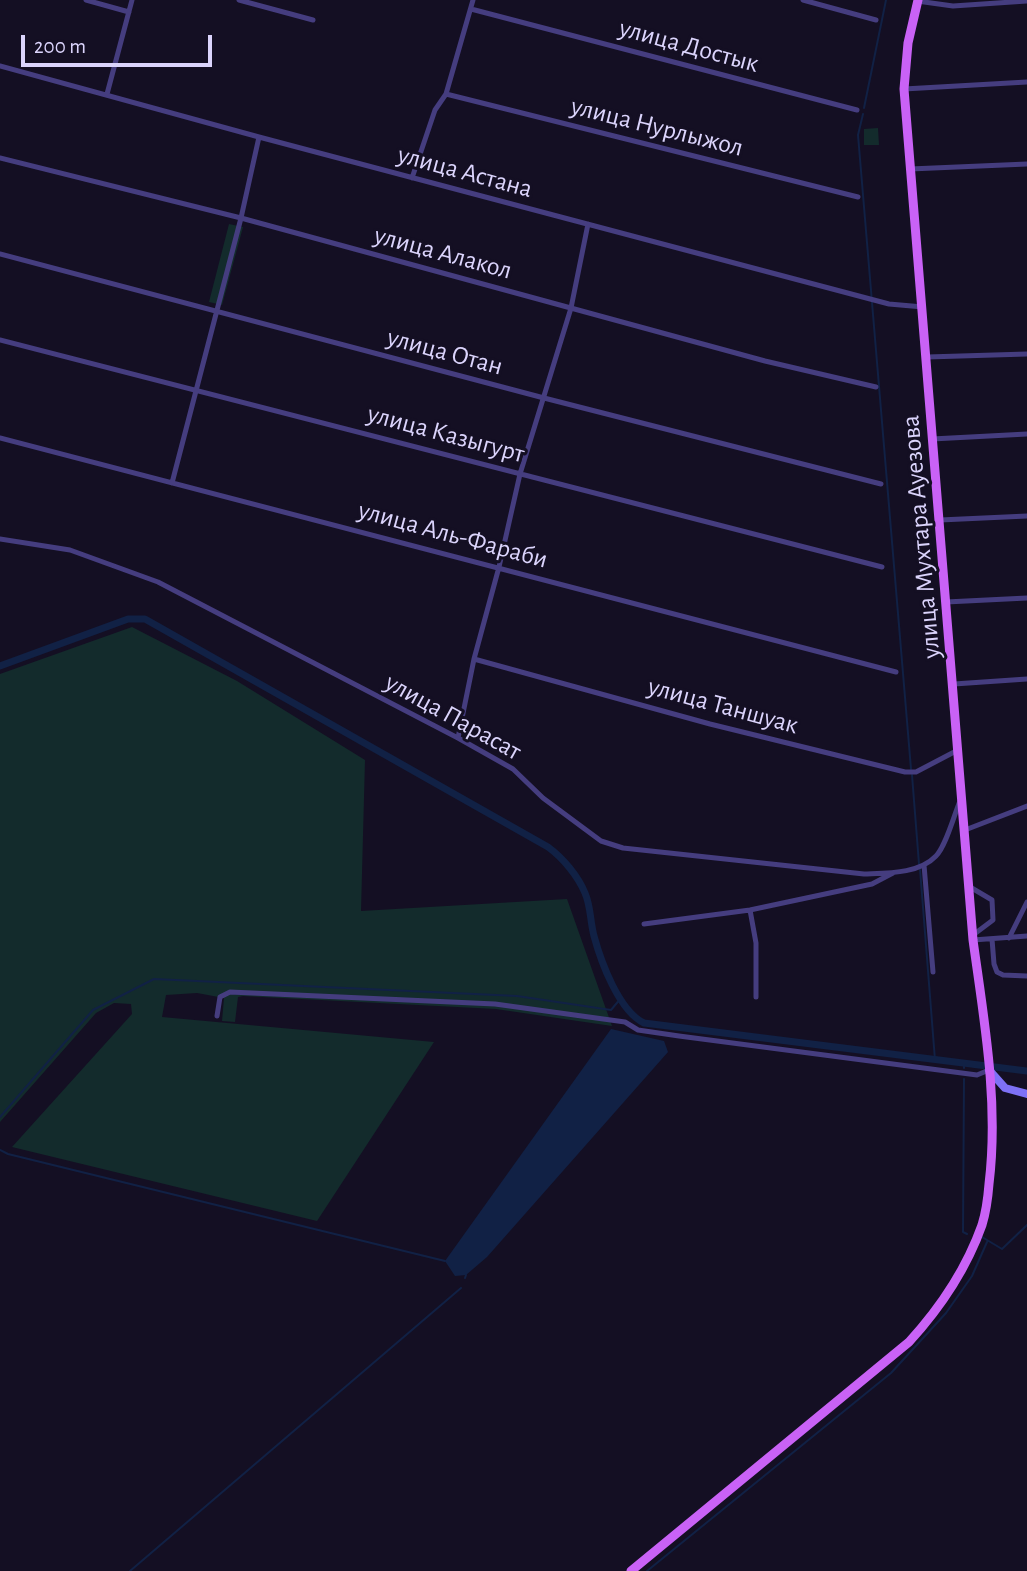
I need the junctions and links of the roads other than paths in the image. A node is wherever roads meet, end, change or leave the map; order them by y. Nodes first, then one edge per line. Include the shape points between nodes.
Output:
1 (86, 0) edge
2 (132, 0) edge
3 (239, 0) edge
4 (473, 0) edge
5 (803, 0) edge
6 (918, 1) edge
7 (1027, 1) edge
8 (471, 9) junction
9 (129, 12) junction
10 (313, 20) dead end
11 (876, 20) dead end
12 (0, 66) edge
13 (1027, 82) edge
14 (905, 89) junction
15 (107, 94) junction
16 (446, 94) junction
17 (857, 110) dead end
18 (259, 137) junction
19 (0, 158) edge
20 (1027, 164) edge
21 (910, 169) junction
22 (412, 178) junction
23 (858, 197) dead end
24 (241, 218) junction
25 (588, 224) junction
26 (0, 254) edge
27 (923, 307) junction
28 (571, 308) junction
29 (217, 311) junction
30 (0, 340) edge
31 (1027, 354) edge
32 (927, 357) junction
33 (876, 387) dead end
34 (197, 389) junction
35 (544, 398) junction
36 (1027, 434) edge
37 (0, 438) edge
38 (932, 439) junction
39 (520, 474) junction
40 (172, 483) junction
41 (881, 484) dead end
42 (1027, 516) edge
43 (940, 520) junction
44 (0, 539) edge
45 (499, 567) junction
46 (882, 568) dead end
47 (1027, 598) edge
48 (946, 602) junction
49 (474, 659) junction
50 (896, 672) dead end
51 (1027, 679) edge
52 (954, 684) junction
53 (457, 738) junction
54 (959, 750) junction
55 (963, 794) junction
56 (1027, 806) edge
57 (965, 830) junction
58 (921, 866) junction
59 (857, 873) junction
60 (895, 873) junction
61 (857, 887) junction
62 (970, 887) junction
63 (1027, 902) edge
64 (750, 910) junction
65 (644, 924) dead end
66 (1027, 936) edge
67 (973, 937) junction
68 (1009, 938) junction
69 (992, 939) junction
70 (933, 972) dead end
71 (1027, 976) edge
72 (756, 997) dead end
73 (217, 1016) dead end
74 (989, 1070) junction
75 (1027, 1094) edge
76 (631, 1571) edge

1 - 9 street
2 - 9 street
3 - 10 street
4 - 8 street
5 - 11 street
6 - 7 street via 953,6
6 - 14 main road, улица Мухтара Ауезова via 908,43
8 - 16 street
8 - 17 street, улица Достык
9 - 15 street
12 - 15 street, улица Астана
13 - 14 street
14 - 21 main road, улица Мухтара Ауезова
15 - 18 street, улица Астана
16 - 22 street via 435,110
16 - 23 street, улица Нурлыжол
18 - 22 street, улица Астана
18 - 24 street
19 - 24 street, улица Алакол
20 - 21 street
21 - 27 main road, улица Мухтара Ауезова
22 - 25 street, улица Астана
24 - 28 street, улица Алакол
24 - 29 street
25 - 27 street, улица Астана via 872,300
25 - 28 street
26 - 29 street, улица Отан
27 - 32 main road, улица Мухтара Ауезова
28 - 33 street, улица Алакол
28 - 35 street
29 - 34 street
29 - 35 street, улица Отан
30 - 34 street, улица Казыгурт
31 - 32 street
32 - 38 main road, улица Мухтара Ауезова
34 - 39 street, улица Казыгурт
34 - 40 street
35 - 39 street
35 - 41 street, улица Отан
36 - 38 street
37 - 40 street, улица Аль-Фараби
38 - 43 main road, улица Мухтара Ауезова
39 - 45 street
39 - 46 street, улица Казыгурт
40 - 45 street, улица Аль-Фараби
42 - 43 street
43 - 48 main road, улица Мухтара Ауезова
44 - 53 street, улица Парасат via 70,550 158,582
45 - 49 street
45 - 50 street, улица Аль-Фараби
47 - 48 street
48 - 52 main road, улица Мухтара Ауезова
49 - 53 street
49 - 54 street, улица Таншуак via 709,724 911,772
51 - 52 street
52 - 54 main road, улица Мухтара Ауезова
53 - 59 street, улица Парасат via 513,769 601,841 623,848
54 - 55 main road, улица Мухтара Ауезова
55 - 57 main road, улица Мухтара Ауезова
55 - 58 street via 938,855
56 - 57 street
57 - 62 main road, улица Мухтара Ауезова
58 - 60 street, улица Парасат
58 - 70 street
59 - 60 street, улица Парасат
59 - 61 street
60 - 61 street
61 - 64 street
62 - 67 main road, улица Мухтара Ауезова
62 - 67 street via 993,904 993,920
63 - 68 street
64 - 65 street
64 - 72 street via 756,943
66 - 68 street
67 - 69 street
67 - 74 main road, улица Мухтара Ауезова
68 - 69 street
69 - 71 street via 997,972
73 - 74 street via 220,998 230,992 495,1004 625,1022 638,1030 977,1075
74 - 75 main road via 1005,1088
74 - 76 main road, улица Мухтара Ауезова via 992,1158 983,1223 940,1306 879,1368

